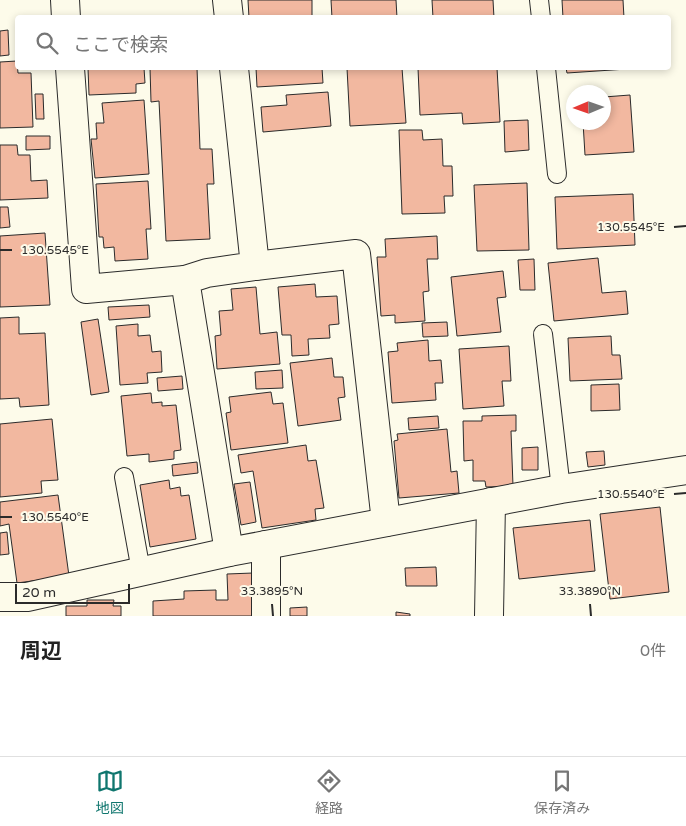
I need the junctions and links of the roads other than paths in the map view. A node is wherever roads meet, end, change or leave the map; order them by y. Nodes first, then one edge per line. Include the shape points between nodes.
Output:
1 (65, 0) edge
2 (227, 0) edge
3 (539, 0) edge
4 (66, 15) edge
5 (229, 15) edge
6 (541, 15) edge
7 (70, 70) edge
8 (234, 70) edge
9 (546, 70) edge
10 (557, 174) dead end
11 (255, 266) junction
12 (185, 280) junction
13 (543, 334) dead end
14 (686, 470) edge
15 (124, 477) dead end
16 (561, 489) junction
17 (491, 502) junction
18 (386, 522) junction
19 (266, 544) junction
20 (228, 552) junction
21 (142, 571) junction
22 (0, 597) edge
23 (266, 616) edge
24 (489, 616) edge

1 - 4 street
2 - 5 street
3 - 6 lane
7 - 12 street via 86,290
8 - 11 street
9 - 10 lane
11 - 12 street via 207,273
11 - 18 street via 356,254
12 - 20 street
13 - 16 lane
14 - 16 street
15 - 21 lane
16 - 17 street
17 - 18 street
17 - 24 street
18 - 19 street
19 - 20 street
19 - 23 street
20 - 21 street
21 - 22 street via 27,597

